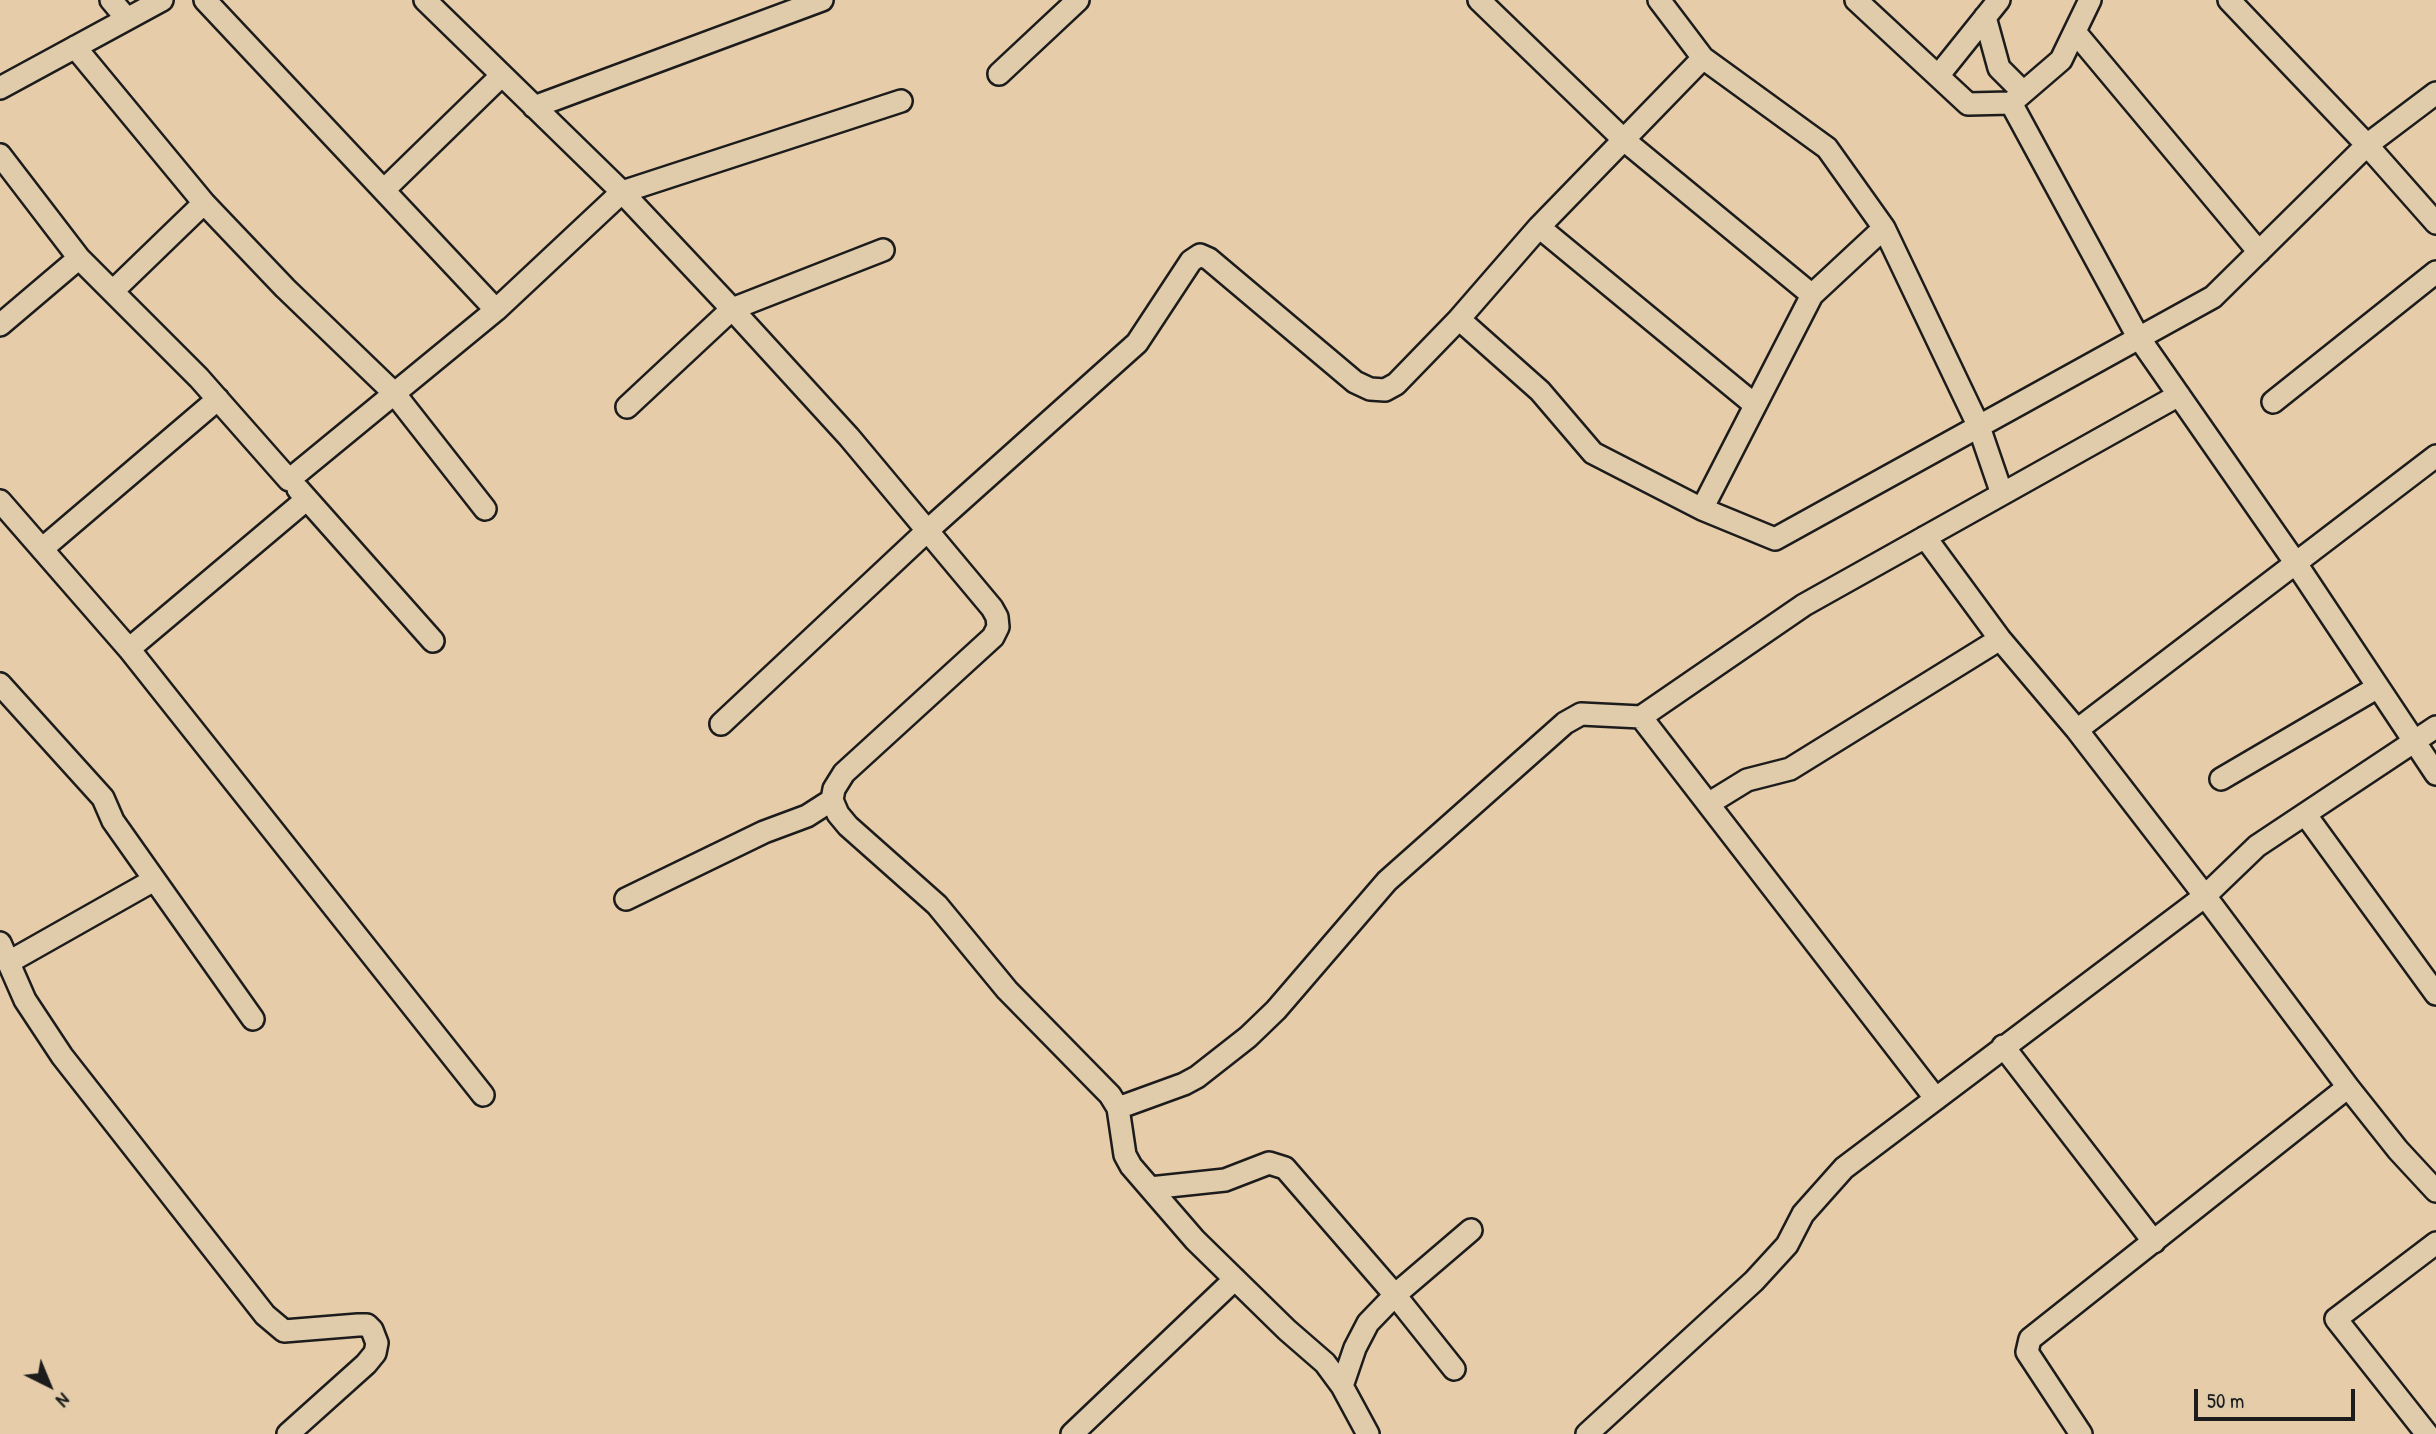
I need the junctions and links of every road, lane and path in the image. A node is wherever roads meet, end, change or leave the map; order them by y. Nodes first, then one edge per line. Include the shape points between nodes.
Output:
1 (111, 0) edge
2 (162, 0) edge
3 (205, 0) edge
4 (822, 0) edge
5 (1078, 0) edge
6 (1479, 0) edge
7 (1856, 0) edge
8 (1999, 0) edge
9 (2090, 0) edge
10 (2229, 0) edge
11 (428, 1) edge
12 (1663, 1) edge
13 (1985, 17) junction
14 (127, 19) junction
15 (2075, 32) junction
16 (75, 47) junction
17 (1703, 58) junction
18 (999, 74) dead end
19 (502, 75) junction
20 (1938, 76) junction
21 (0, 88) edge
22 (2436, 93) edge
23 (2017, 98) junction
24 (901, 101) dead end
25 (534, 107) junction
26 (1624, 140) junction
27 (2367, 145) junction
28 (0, 155) edge
29 (384, 190) junction
30 (622, 192) junction
31 (204, 203) junction
32 (2436, 223) edge
33 (1539, 227) junction
34 (1884, 228) junction
35 (883, 250) dead end
36 (2259, 252) junction
37 (79, 258) junction
38 (2436, 272) edge
39 (113, 291) junction
40 (1812, 295) junction
41 (732, 309) junction
42 (496, 310) junction
43 (1459, 319) junction
44 (0, 325) edge
45 (2139, 338) junction
46 (394, 393) junction
47 (2179, 394) junction
48 (218, 399) junction
49 (2273, 402) dead end
50 (1755, 405) junction
51 (627, 407) dead end
52 (1979, 427) junction
53 (2436, 456) edge
54 (289, 480) junction
55 (2002, 494) junction
56 (307, 499) junction
57 (0, 501) edge
58 (485, 509) dead end
59 (1702, 509) junction
60 (927, 531) junction
61 (1925, 537) junction
62 (41, 549) junction
63 (2295, 562) junction
64 (2000, 639) junction
65 (433, 641) dead end
66 (129, 649) junction
67 (0, 684) edge
68 (2378, 687) junction
69 (1641, 717) junction
70 (721, 723) dead end
71 (2436, 727) edge
72 (2077, 730) junction
73 (2413, 742) junction
74 (2436, 774) edge
75 (2221, 779) dead end
76 (832, 800) junction
77 (1708, 804) junction
78 (2305, 814) junction
79 (154, 880) junction
80 (2205, 896) junction
81 (626, 899) dead end
82 (0, 943) edge
83 (9, 962) junction
84 (2436, 994) edge
85 (253, 1019) dead end
86 (2003, 1046) junction
87 (2348, 1087) junction
88 (483, 1095) dead end
89 (1936, 1099) junction
90 (1118, 1108) junction
91 (1150, 1188) junction
92 (2436, 1191) edge
93 (1471, 1230) dead end
94 (2154, 1242) junction
95 (2436, 1243) edge
96 (1235, 1279) junction
97 (1395, 1294) junction
98 (1454, 1368) dead end
99 (1342, 1386) junction
100 (288, 1434) edge
101 (1072, 1434) edge
102 (1368, 1434) edge
103 (1587, 1434) edge
104 (2081, 1434) edge
105 (2427, 1434) edge

1 - 14 street
2 - 14 street
3 - 29 street
4 - 25 street
5 - 18 street
6 - 26 street
7 - 20 street
8 - 13 street
9 - 15 street
10 - 27 street
11 - 19 street
12 - 17 street
13 - 20 street
13 - 23 street via 1995,59
14 - 16 street
15 - 23 street via 2062,60
15 - 36 street
16 - 21 street
16 - 31 street
17 - 26 street
17 - 34 street via 1827,148
19 - 25 street
19 - 29 street
20 - 23 street via 1968,104
22 - 27 street
23 - 45 street
24 - 30 street
25 - 30 street
26 - 33 street
26 - 40 street
27 - 32 street
27 - 36 street
28 - 37 street
29 - 42 street
30 - 41 street
30 - 42 street
31 - 39 street
31 - 46 street
33 - 43 street
33 - 50 street
34 - 40 street
34 - 52 street
35 - 41 street
36 - 45 street via 2213,297
37 - 39 street
37 - 44 street
38 - 49 street
39 - 48 street
40 - 50 street
41 - 51 street
41 - 60 street via 843,430
42 - 46 street
43 - 59 street via 1540,391 1593,453
43 - 60 street via 1396,384 1385,390 1370,389 1355,382 1200,255 1183,270 1137,342
45 - 47 street
45 - 52 street
46 - 54 street
46 - 58 street
47 - 55 street
47 - 63 street
48 - 54 street
48 - 62 street
50 - 59 street
52 - 55 street
52 - 59 street via 1775,539
53 - 63 street
54 - 56 street
55 - 61 street
56 - 65 street
56 - 66 street
57 - 62 street
60 - 70 street
60 - 76 street via 992,608 998,627 993,637 844,772
61 - 64 street
61 - 69 street via 1804,604
62 - 66 street
63 - 68 street
63 - 72 street
64 - 72 street
64 - 77 street via 1790,769 1747,780
66 - 88 street
67 - 79 street via 103,799
68 - 73 street
68 - 75 street
69 - 77 street
69 - 90 street via 1581,714 1565,723 1387,881 1248,1037 1197,1077
71 - 73 street
72 - 80 street
73 - 74 street
73 - 78 street
76 - 81 street via 807,816
76 - 90 street via 848,826 948,916 1007,990
77 - 89 street
78 - 80 street via 2257,846
78 - 84 street
79 - 83 street
79 - 85 street
80 - 86 street
80 - 87 street
82 - 83 street
83 - 100 street via 25,1000 62,1056 265,1315 284,1331 358,1325 367,1325 372,1331 377,1343 366,1364
86 - 89 street
86 - 94 street
87 - 92 street
87 - 94 street
89 - 103 street via 1844,1168 1803,1214 1787,1245 1754,1280
90 - 91 street via 1125,1155
91 - 96 street
91 - 97 street via 1214,1182 1278,1164
93 - 97 street
94 - 104 street via 2030,1339 2027,1352
95 - 105 street via 2336,1319
96 - 99 street via 1325,1363
96 - 101 street
97 - 98 street
97 - 99 street via 1368,1323
99 - 102 street

